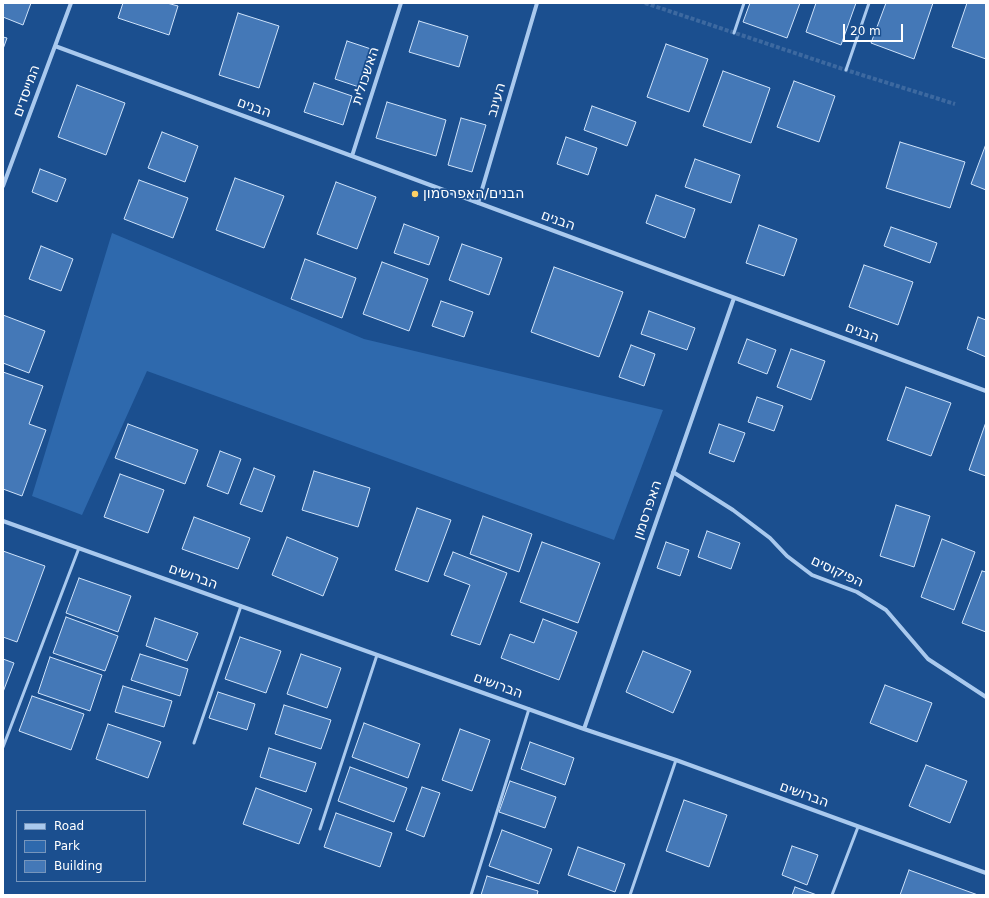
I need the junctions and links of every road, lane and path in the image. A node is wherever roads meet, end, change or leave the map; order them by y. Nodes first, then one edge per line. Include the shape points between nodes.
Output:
1 (71, 3) edge
2 (401, 3) edge
3 (537, 3) edge
4 (744, 3) edge
5 (869, 3) edge
6 (734, 33) dead end
7 (55, 46) junction
8 (846, 70) dead end
9 (352, 156) junction
10 (3, 186) edge
11 (478, 203) junction
12 (734, 298) junction
13 (986, 391) edge
14 (673, 472) junction
15 (3, 521) edge
16 (79, 548) junction
17 (241, 606) junction
18 (378, 655) junction
19 (986, 697) edge
20 (529, 709) junction
21 (584, 729) junction
22 (194, 744) dead end
23 (3, 747) edge
24 (676, 760) junction
25 (858, 827) junction
26 (320, 829) dead end
27 (986, 873) edge
28 (471, 895) edge
29 (630, 895) edge
30 (832, 895) edge

1 - 7 street, המייסדים
2 - 9 street, האשכולית
3 - 11 street, העינב
4 - 6 lane
5 - 8 lane
7 - 9 street, הבנים
7 - 10 street, המייסדים
9 - 11 street, הבנים
11 - 12 street, הבנים
12 - 13 street, הבנים
12 - 14 street, האפרסמון
14 - 19 street, הפיקוסים via 733,510 812,575 857,592 886,610 928,659
14 - 21 street, האפרסמון
15 - 16 street, הברושים
16 - 17 street, הברושים
16 - 23 lane
17 - 18 street, הברושים
17 - 22 lane
18 - 20 street, הברושים
18 - 26 lane
20 - 21 street, הברושים
20 - 28 lane
21 - 24 street, הברושים
24 - 25 street, הברושים
24 - 29 lane
25 - 27 street, הברושים
25 - 30 lane

